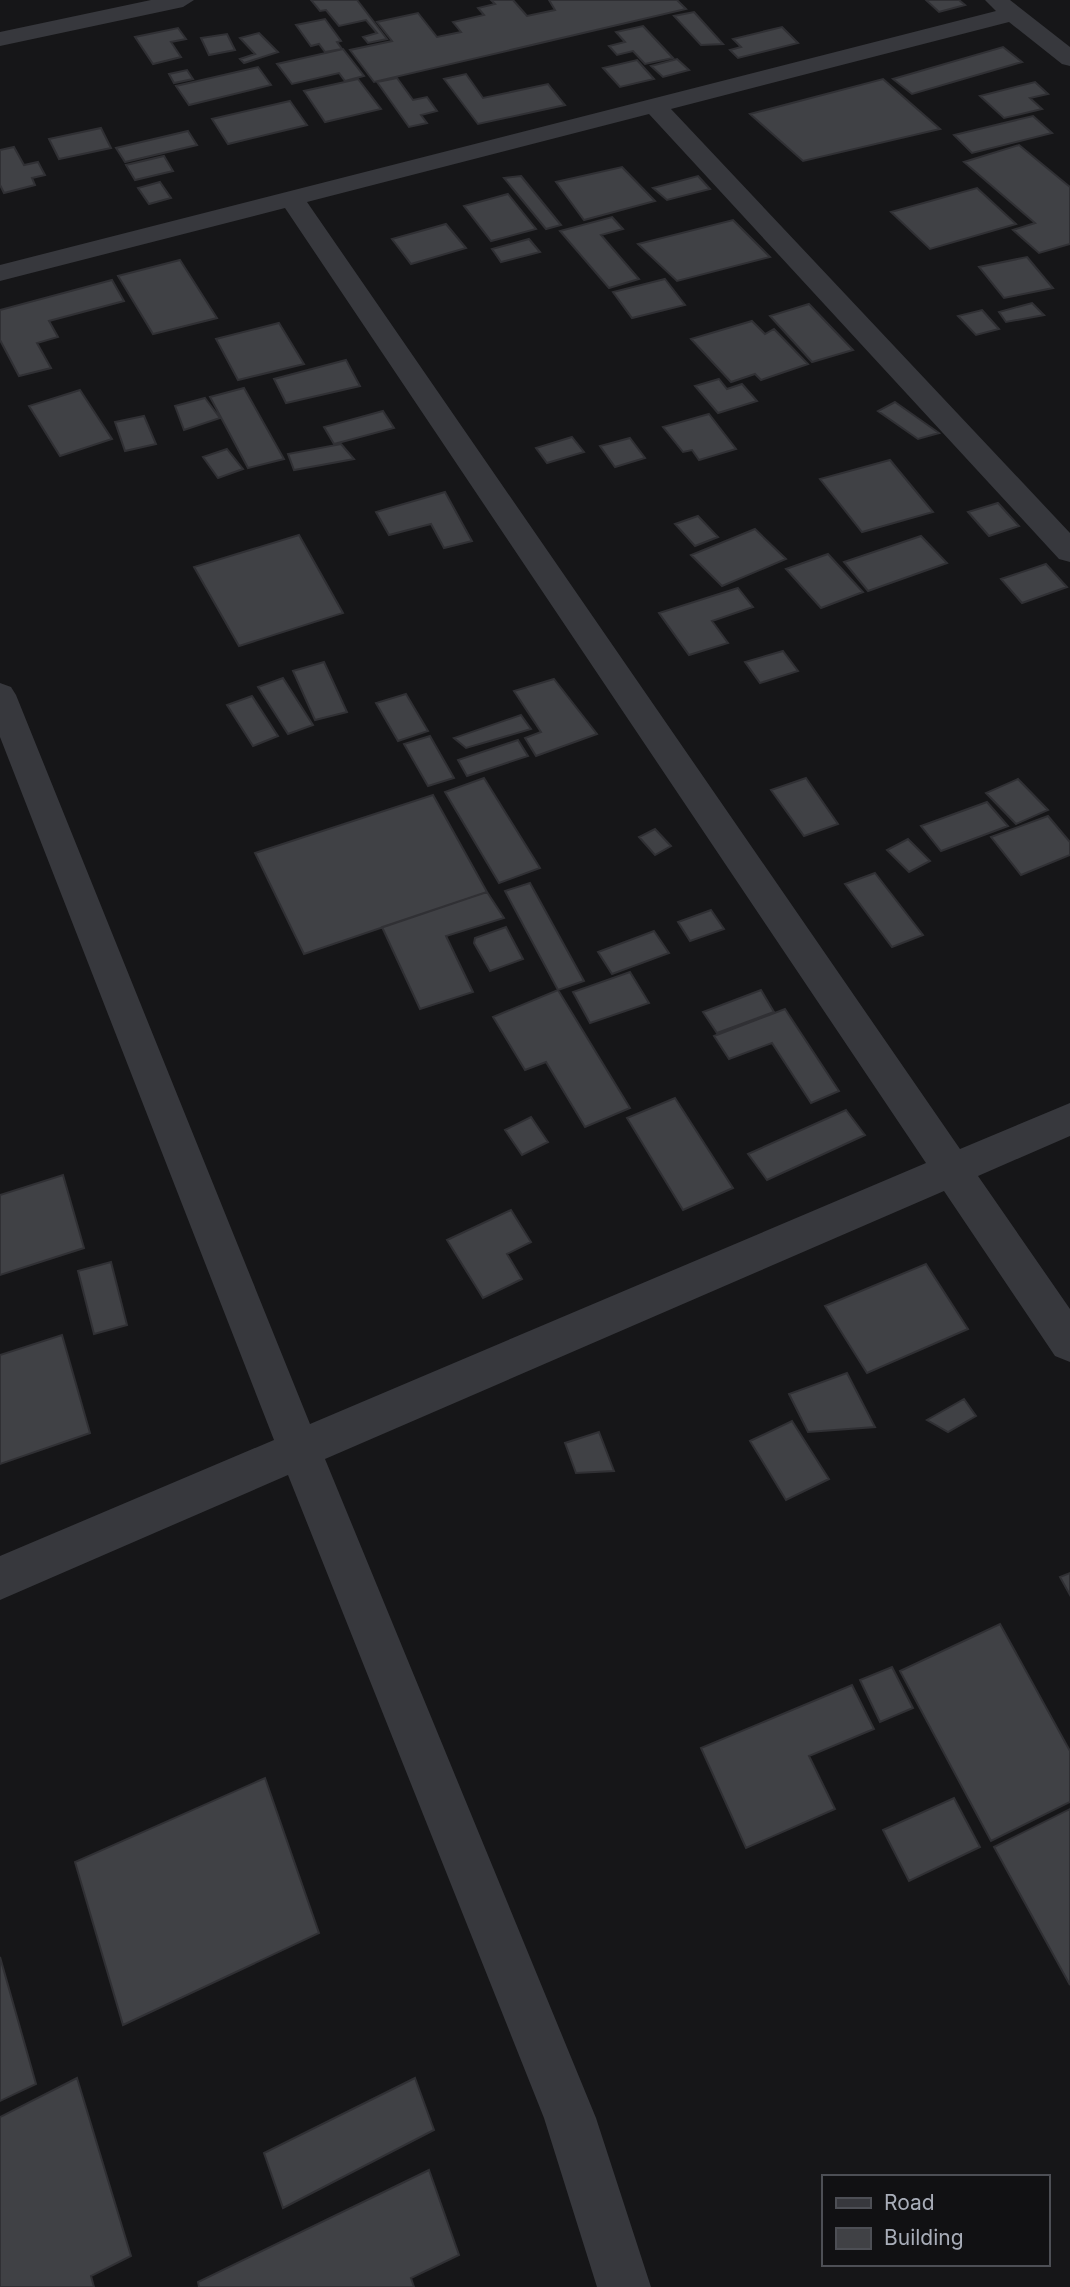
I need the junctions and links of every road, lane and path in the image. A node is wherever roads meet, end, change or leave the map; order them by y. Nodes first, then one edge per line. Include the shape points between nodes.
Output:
1 (183, 0) edge
2 (1004, 7) edge
3 (0, 38) edge
4 (1070, 59) edge
5 (654, 105) junction
6 (291, 198) junction
7 (0, 273) edge
8 (1070, 552) edge
9 (0, 695) edge
10 (1070, 1119) edge
11 (951, 1168) junction
12 (1070, 1343) edge
13 (299, 1449) junction
14 (0, 1578) edge
15 (624, 2287) edge

1 - 3 street
2 - 4 street
2 - 5 street
5 - 6 street
5 - 8 street
6 - 7 street
6 - 11 street
9 - 13 street
10 - 11 street
11 - 12 street
11 - 13 street
13 - 14 street
13 - 15 street via 570,2118

